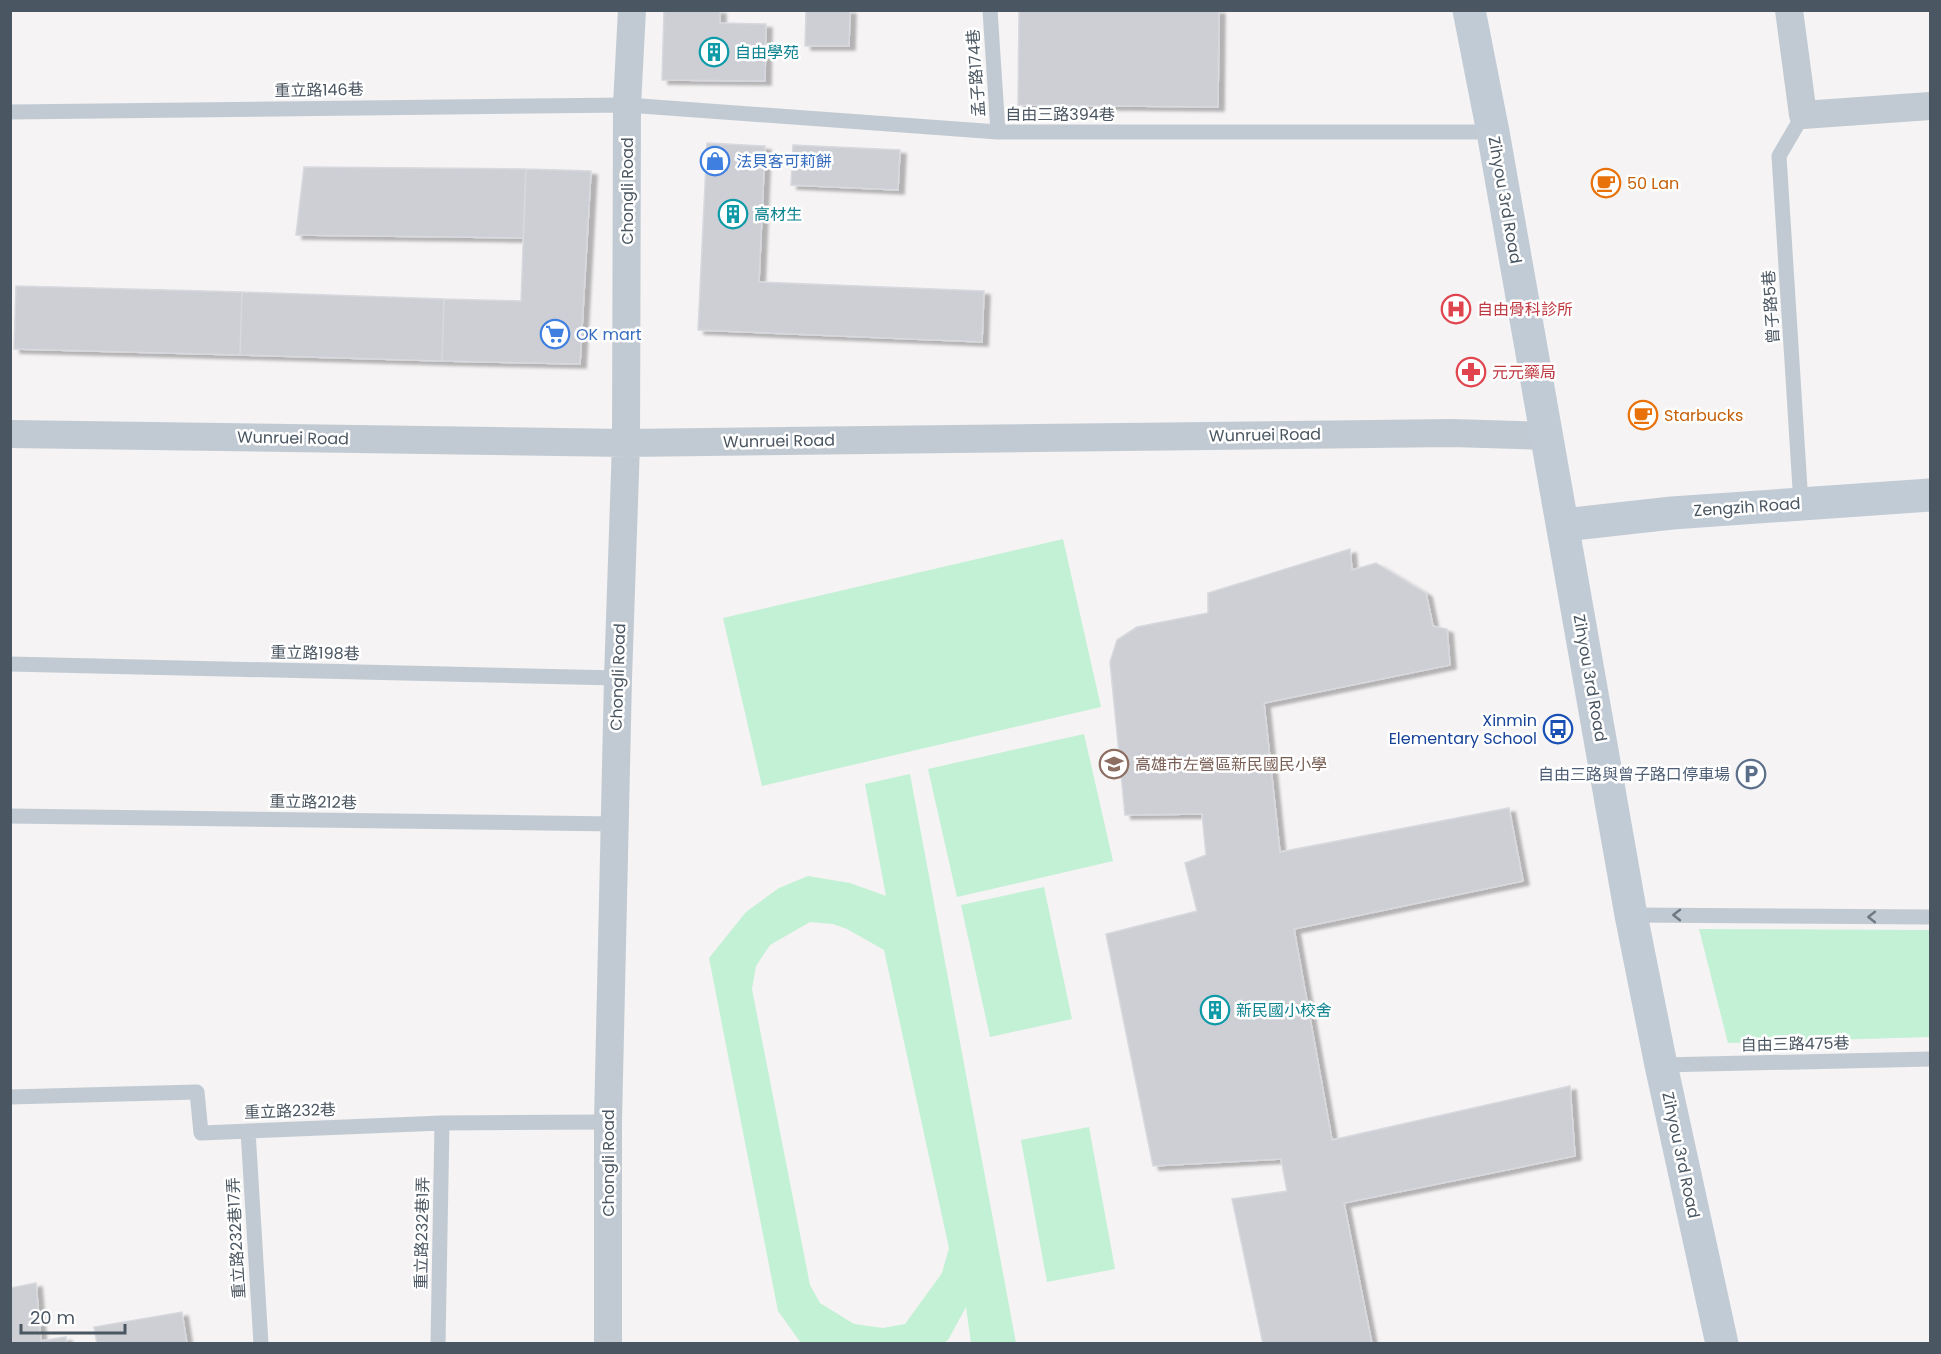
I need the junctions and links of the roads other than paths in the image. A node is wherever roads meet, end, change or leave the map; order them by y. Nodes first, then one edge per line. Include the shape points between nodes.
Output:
1 (632, 10) edge
2 (990, 10) edge
3 (1469, 10) edge
4 (1789, 10) edge
5 (627, 105) junction
6 (1930, 106) edge
7 (10, 112) edge
8 (1803, 115) junction
9 (998, 132) junction
10 (1493, 132) junction
11 (10, 434) edge
12 (1547, 436) junction
13 (626, 443) junction
14 (1930, 495) edge
15 (1801, 504) junction
16 (1564, 525) junction
17 (10, 664) edge
18 (618, 678) junction
19 (10, 816) edge
20 (615, 824) junction
21 (1631, 915) junction
22 (1930, 917) edge
23 (1930, 1059) edge
24 (1661, 1065) junction
25 (10, 1097) edge
26 (608, 1122) junction
27 (442, 1123) junction
28 (248, 1131) junction
29 (261, 1344) edge
30 (438, 1344) edge
31 (608, 1344) edge
32 (1722, 1344) edge

1 - 5 street, Chongli Road
2 - 9 lane, 孟子路174巷
3 - 10 street, Zihyou 3rd Road
4 - 8 street
5 - 7 lane, 重立路146巷
5 - 9 lane, 自由三路394巷
5 - 13 street, Chongli Road
6 - 8 street
8 - 15 lane, 曾子路5巷 via 1779,156
9 - 10 lane, 自由三路394巷
10 - 12 street, Zihyou 3rd Road
11 - 13 street, Wunruei Road
12 - 13 street, Wunruei Road via 1452,433
12 - 16 street, Zihyou 3rd Road
13 - 18 street, Chongli Road
14 - 15 street, Zengzih Road
15 - 16 street, Zengzih Road
16 - 21 street, Zihyou 3rd Road
17 - 18 lane, 重立路198巷
18 - 20 street, Chongli Road
19 - 20 lane, 重立路212巷
20 - 26 street, Chongli Road
22 -> 21 lane
21 - 24 street, Zihyou 3rd Road
23 - 24 lane, 自由三路475巷
24 - 32 street, Zihyou 3rd Road
25 - 28 lane, 重立路232巷 via 197,1092 201,1133
26 - 27 lane, 重立路232巷
26 - 31 street, Chongli Road
27 - 28 lane, 重立路232巷
27 - 30 lane, 重立路232巷1弄
28 - 29 lane, 重立路232巷17弄

